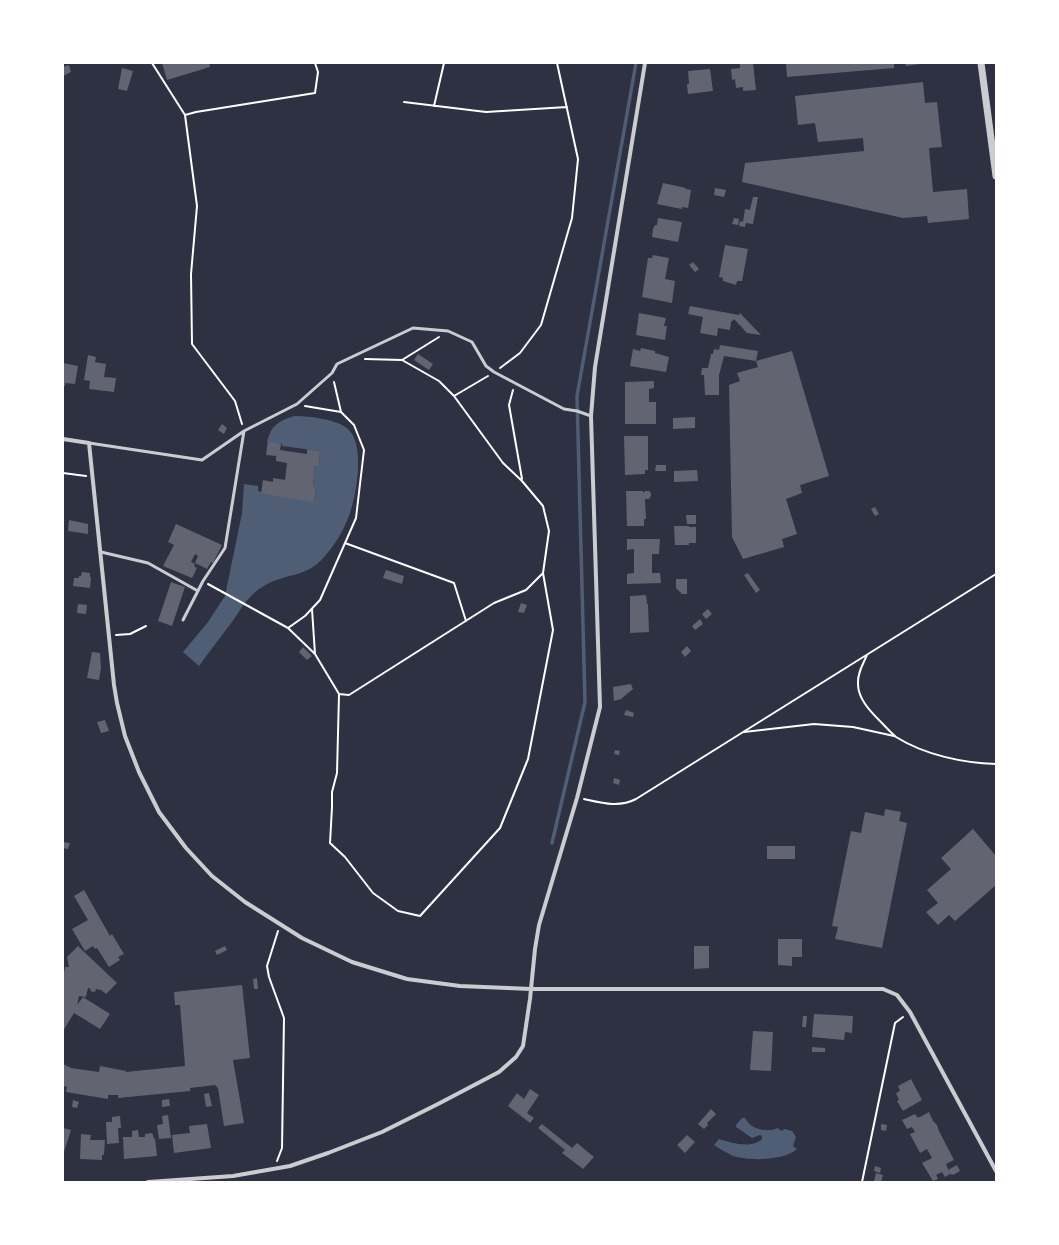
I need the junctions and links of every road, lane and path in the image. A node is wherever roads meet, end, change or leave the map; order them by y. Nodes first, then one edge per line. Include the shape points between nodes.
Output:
1 (152, 63) edge
2 (315, 63) edge
3 (444, 63) edge
4 (557, 63) edge
5 (645, 63) edge
6 (981, 63) edge
7 (404, 102) dead end
8 (434, 106) junction
9 (567, 107) junction
10 (185, 115) junction
11 (996, 176) edge
12 (448, 331) junction
13 (348, 359) junction
14 (402, 360) junction
15 (494, 372) junction
16 (332, 373) junction
17 (514, 383) junction
18 (454, 396) junction
19 (297, 404) junction
20 (341, 412) junction
21 (591, 416) junction
22 (244, 431) junction
23 (63, 439) edge
24 (89, 443) junction
25 (63, 473) edge
26 (92, 478) junction
27 (522, 481) junction
28 (345, 542) junction
29 (101, 552) junction
30 (544, 573) junction
31 (996, 574) edge
32 (203, 581) junction
33 (198, 591) junction
34 (312, 609) junction
35 (183, 620) dead end
36 (466, 621) junction
37 (146, 626) dead end
38 (288, 628) junction
39 (109, 636) junction
40 (315, 654) junction
41 (868, 654) junction
42 (339, 694) junction
43 (743, 732) junction
44 (895, 736) junction
45 (996, 764) edge
46 (577, 798) junction
47 (281, 925) junction
48 (531, 989) junction
49 (910, 1012) junction
50 (273, 1169) junction
51 (996, 1171) edge
52 (148, 1182) edge
53 (862, 1182) edge

1 - 10 path
2 - 10 path via 318,72 315,93
3 - 8 path
4 - 9 path
5 - 21 street via 598,351
6 - 11 street
7 - 8 path
8 - 9 path via 486,112
9 - 15 path via 578,159 572,218 541,325 520,353
10 - 22 path via 197,206 191,274 192,344 235,401
12 - 13 lane via 413,328
12 - 14 path
12 - 15 lane via 472,342 486,366
13 - 14 path
13 - 16 lane via 337,364
14 - 18 path via 439,381
15 - 17 lane
15 - 18 path
16 - 19 lane
16 - 20 path
17 - 21 lane via 564,409
17 - 27 path via 509,405
18 - 27 path via 503,463
19 - 20 path
19 - 22 lane
20 - 28 path via 354,425 364,450 356,518
21 - 46 street via 600,707
22 - 24 lane via 202,460
22 - 32 lane via 225,548
23 - 24 street
24 - 26 street
25 - 26 path
26 - 29 street
27 - 30 path via 543,506 549,531
28 - 34 path via 320,600
28 - 36 path via 454,583
29 - 33 lane via 148,563
29 - 39 street
30 - 36 path via 526,590 494,603
30 - 42 path via 553,630 528,759 500,828 420,916 398,911 373,893 345,857 330,843 332,792 338,773
31 - 41 path
32 - 33 lane
32 - 38 path
33 - 35 lane
34 - 38 path
34 - 40 path
36 - 42 path via 349,695
37 - 39 path via 130,634
38 - 40 path
39 - 47 street via 117,704 125,736 159,812 186,848 212,876 245,902
40 - 42 path
41 - 43 path
41 - 44 path via 859,674 859,692 873,715
43 - 44 path via 814,724 853,727
43 - 46 path via 629,802 618,805
44 - 45 path via 946,758
46 - 48 street via 539,925
47 - 48 street via 352,962 407,979 460,986
47 - 50 path via 267,966 284,1018 282,1148
48 - 49 street via 883,989 897,995
48 - 50 street via 523,1046 516,1057 499,1072 382,1132 290,1166
49 - 51 street
49 - 53 path via 895,1023
50 - 52 street via 233,1176

